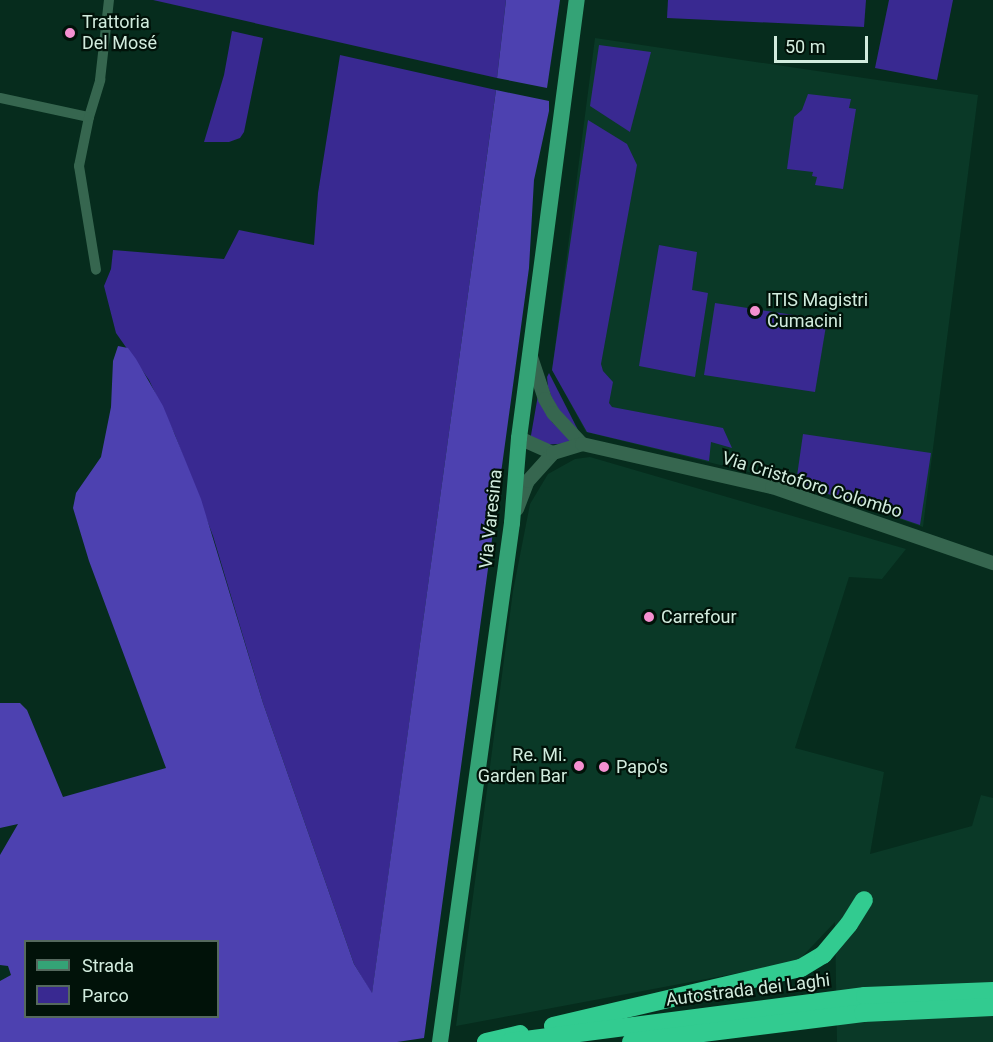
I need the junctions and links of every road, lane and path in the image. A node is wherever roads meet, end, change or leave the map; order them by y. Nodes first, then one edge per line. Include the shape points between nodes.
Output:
1 (109, 0) edge
2 (566, 0) edge
3 (578, 0) edge
4 (588, 0) edge
5 (565, 90) junction
6 (0, 98) edge
7 (89, 117) junction
8 (96, 270) dead end
9 (530, 352) junction
10 (519, 438) junction
11 (582, 444) junction
12 (553, 453) junction
13 (512, 523) junction
14 (993, 563) edge
15 (864, 900) dead end
16 (993, 991) edge
17 (993, 1007) edge
18 (774, 1015) junction
19 (440, 1042) edge
20 (486, 1042) edge
21 (510, 1042) edge
22 (631, 1042) edge

1 - 7 street via 100,80
2 - 5 main road
3 - 5 main road, Via Varesina
4 - 5 main road
5 - 9 main road, Via Varesina
6 - 7 street
7 - 8 street via 79,166
9 - 10 main road, Via Varesina
9 - 11 street via 545,399
10 - 12 street
10 - 13 main road, Via Varesina
11 - 12 street
11 - 14 street, Via Cristoforo Colombo via 772,487
12 - 13 street via 528,481
13 - 19 main road, Via Varesina
15 - 20 highway via 823,955 801,968
16 - 18 highway, Autostrada dei Laghi via 865,996
17 - 18 highway, Autostrada dei Laghi
18 - 21 highway, Autostrada dei Laghi
18 - 22 highway, Autostrada dei Laghi

